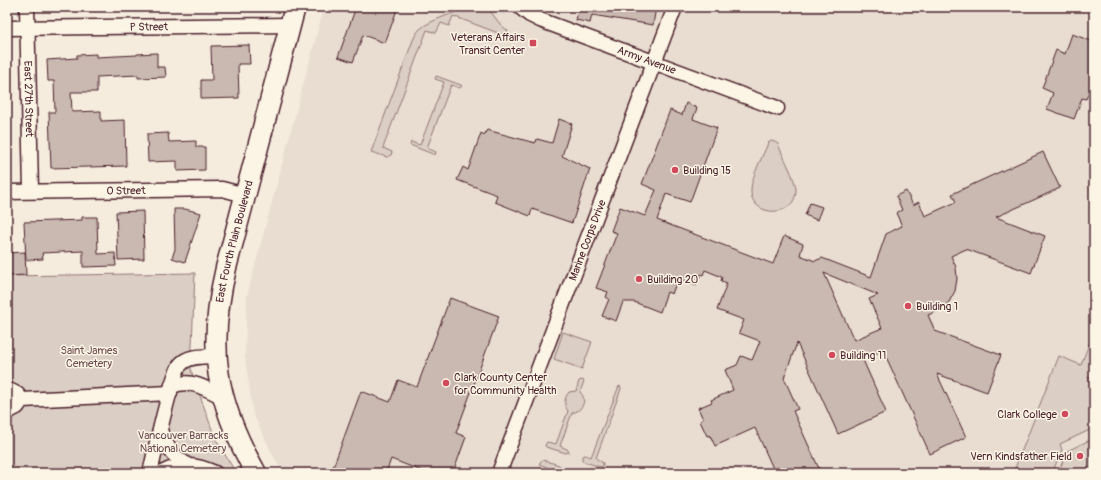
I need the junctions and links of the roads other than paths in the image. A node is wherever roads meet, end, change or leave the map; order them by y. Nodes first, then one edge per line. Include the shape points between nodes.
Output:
1 (27, 7) edge
2 (520, 7) edge
3 (675, 7) edge
4 (293, 16) edge
5 (27, 27) junction
6 (7, 28) edge
7 (654, 62) junction
8 (777, 108) dead end
9 (31, 191) junction
10 (7, 192) edge
11 (245, 195) junction
12 (216, 356) junction
13 (7, 389) edge
14 (171, 390) junction
15 (223, 398) junction
16 (22, 400) junction
17 (7, 412) edge
18 (160, 431) junction
19 (187, 465) junction
20 (150, 473) edge
21 (162, 473) edge
22 (215, 473) edge
23 (256, 473) edge
24 (499, 473) edge

1 - 5 street, East 27th Street
2 - 7 street, Army Avenue via 540,20
3 - 7 street, Marine Corps Drive
4 - 5 street, P Street
4 - 11 main road, East Fourth Plain Boulevard
5 - 6 street, P Street
5 - 9 street, East 27th Street
7 - 8 street, Army Avenue
7 - 24 street, Marine Corps Drive
9 - 10 street, O Street
9 - 11 street, O Street via 222,188
11 - 12 main road, East Fourth Plain Boulevard via 219,299
12 - 14 street via 196,357 181,363
12 - 15 main road, East Fourth Plain Boulevard
13 - 16 street
14 - 15 street via 181,383 194,384
14 - 16 street
14 - 18 street
15 - 23 main road, East Fourth Plain Boulevard
16 - 17 street via 17,407
18 - 19 street via 175,457
18 - 20 street
19 - 21 street
19 - 22 street

